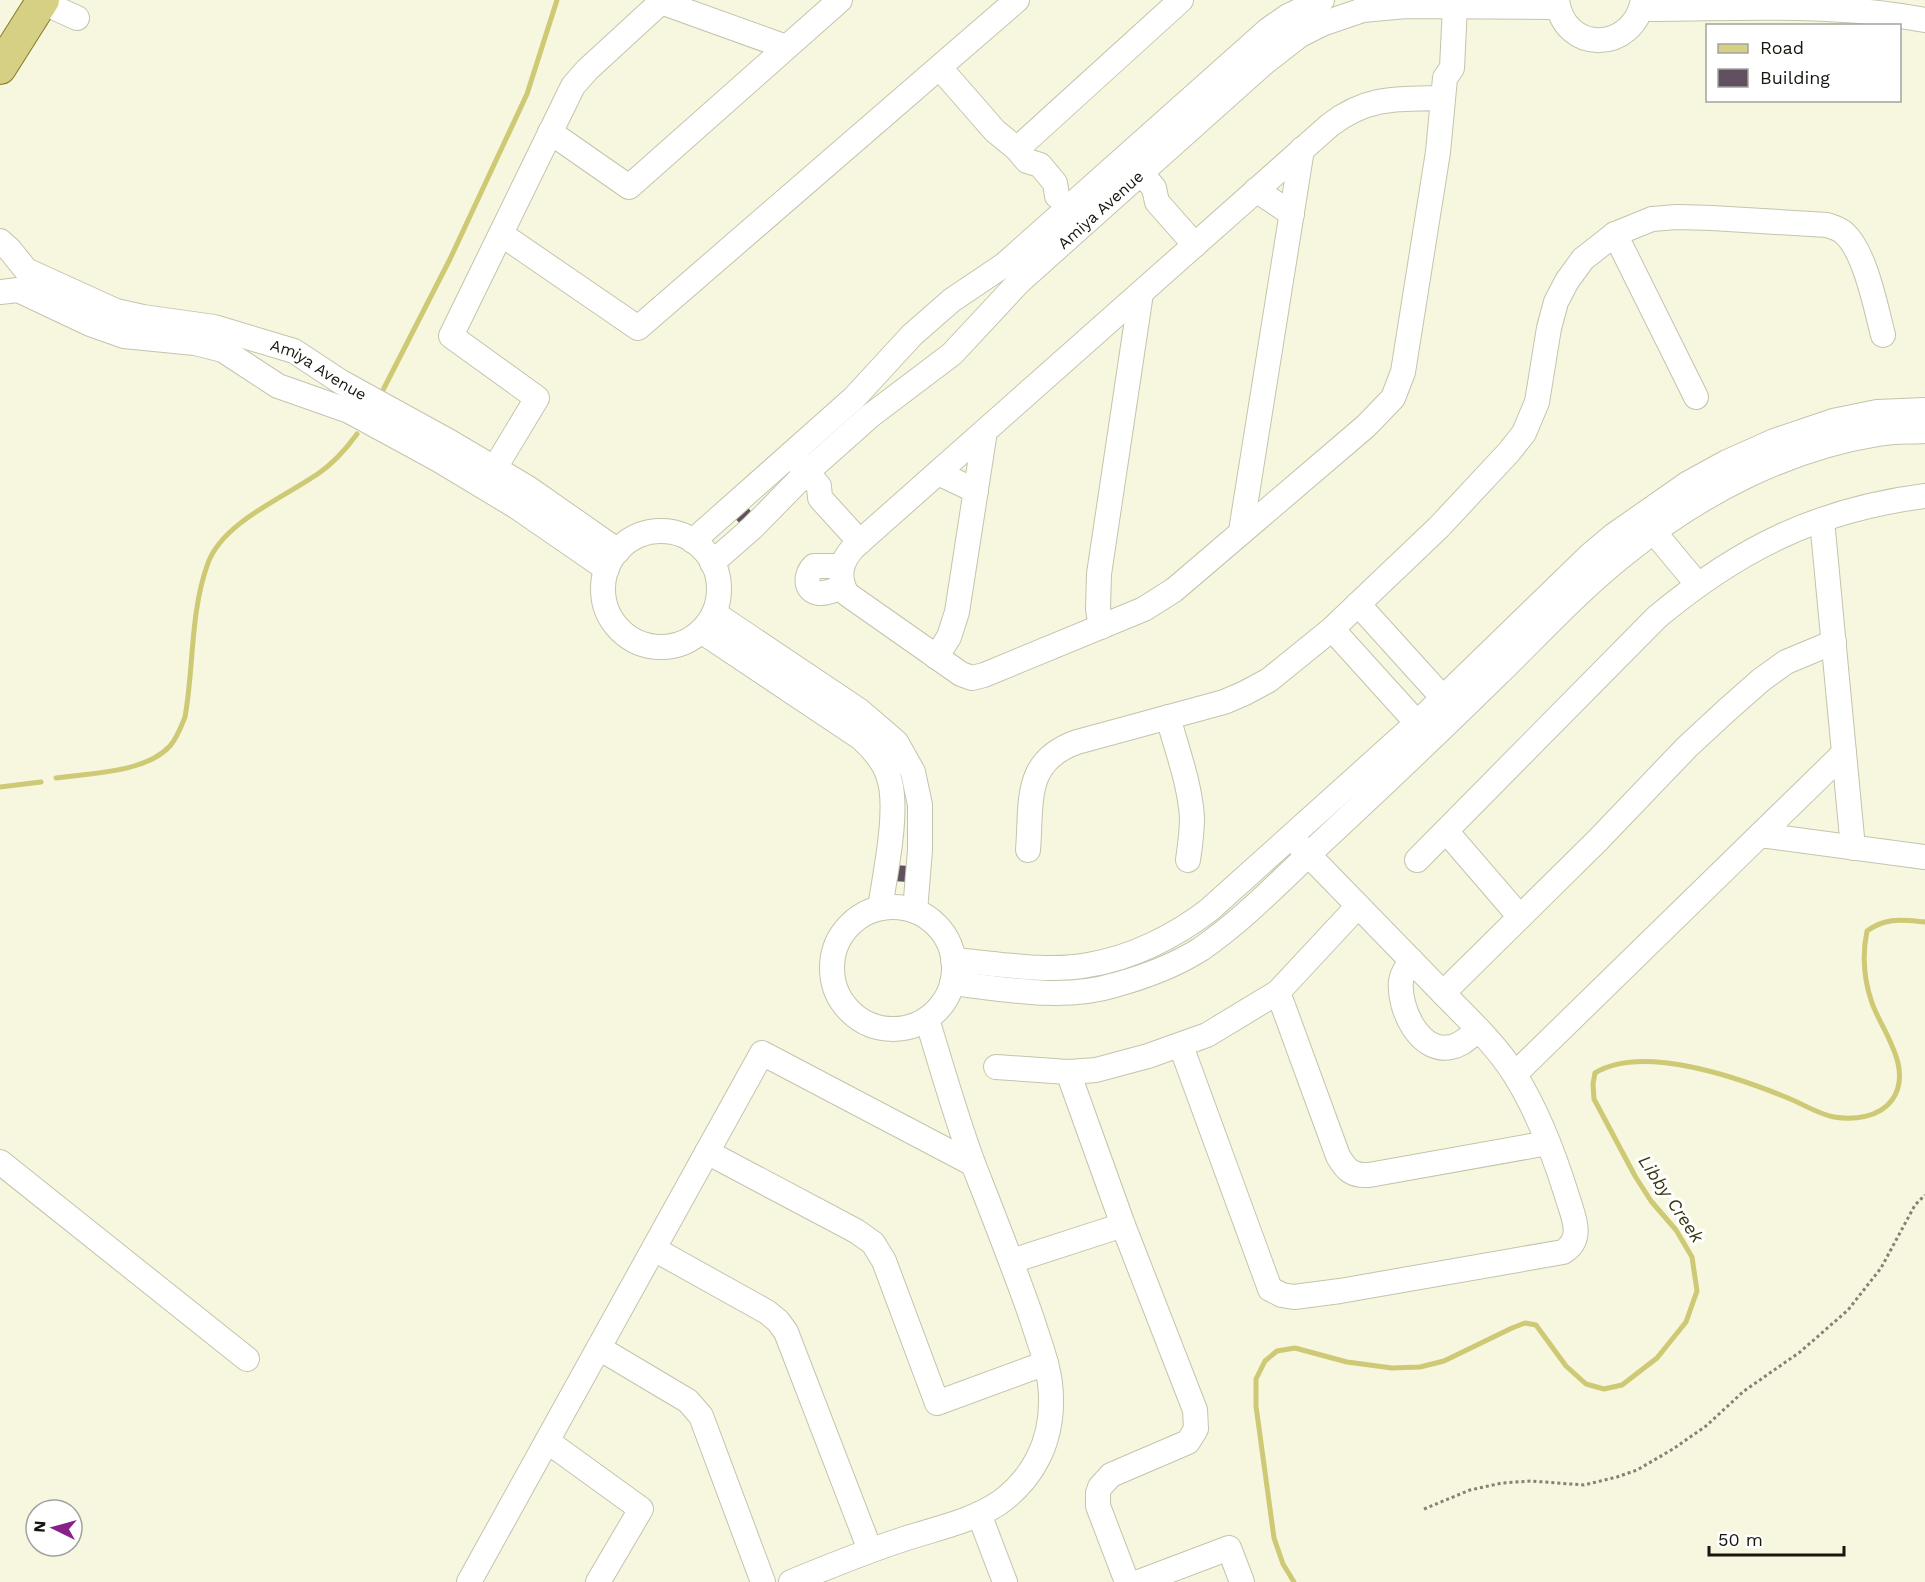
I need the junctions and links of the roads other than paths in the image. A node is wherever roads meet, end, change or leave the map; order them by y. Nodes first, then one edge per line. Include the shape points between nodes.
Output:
1 (840, 0) edge
2 (1017, 0) edge
3 (1181, 0) edge
4 (1322, 0) edge
5 (42, 1) edge
6 (1558, 3) edge
7 (1820, 4) edge
8 (1642, 5) edge
9 (1449, 6) junction
10 (77, 18) dead end
11 (1925, 20) edge
12 (786, 47) junction
13 (3, 57) edge
14 (940, 68) junction
15 (1444, 88) junction
16 (550, 132) junction
17 (1302, 149) junction
18 (1022, 155) junction
19 (1140, 172) junction
20 (1256, 190) junction
21 (1068, 210) junction
22 (1292, 214) junction
23 (501, 234) junction
24 (1615, 234) junction
25 (1201, 239) junction
26 (0, 241) edge
27 (15, 284) edge
28 (1141, 293) junction
29 (1096, 333) junction
30 (1883, 334) dead end
31 (1132, 355) junction
32 (1696, 397) dead end
33 (1925, 410) edge
34 (985, 431) junction
35 (1925, 431) edge
36 (791, 454) junction
37 (938, 473) junction
38 (1251, 473) junction
39 (489, 477) junction
40 (813, 479) junction
41 (758, 483) junction
42 (976, 491) junction
43 (1287, 492) junction
44 (1925, 496) edge
45 (776, 504) junction
46 (724, 513) junction
47 (1822, 520) junction
48 (1648, 524) junction
49 (1241, 531) junction
50 (743, 535) junction
51 (865, 538) junction
52 (693, 541) junction
53 (612, 560) junction
54 (712, 563) junction
55 (1698, 585) junction
56 (1358, 604) junction
57 (708, 622) junction
58 (1101, 627) junction
59 (1332, 629) junction
60 (1834, 642) junction
61 (936, 657) junction
62 (1450, 706) junction
63 (1168, 717) junction
64 (1424, 731) junction
65 (1844, 753) junction
66 (921, 825) junction
67 (1446, 831) junction
68 (1760, 835) junction
69 (889, 836) junction
70 (1291, 837) junction
71 (1853, 848) junction
72 (920, 850) junction
73 (1028, 850) dead end
74 (1308, 855) junction
75 (1925, 857) edge
76 (1188, 860) dead end
77 (1417, 860) dead end
78 (1358, 906) junction
79 (880, 908) junction
80 (915, 911) junction
81 (1520, 917) junction
82 (1411, 960) junction
83 (952, 971) junction
84 (1278, 992) junction
85 (1443, 993) junction
86 (927, 1019) junction
87 (1479, 1030) junction
88 (1181, 1046) junction
89 (996, 1067) dead end
90 (1068, 1072) junction
91 (1515, 1074) junction
92 (1548, 1143) junction
93 (707, 1152) junction
94 (0, 1162) edge
95 (973, 1164) junction
96 (1123, 1225) junction
97 (654, 1249) junction
98 (1012, 1261) junction
99 (599, 1348) junction
100 (246, 1359) dead end
101 (1046, 1363) junction
102 (547, 1441) junction
103 (979, 1514) junction
104 (870, 1550) junction
105 (469, 1582) edge
106 (598, 1582) edge
107 (763, 1582) edge
108 (791, 1582) edge
109 (1005, 1582) edge
110 (1126, 1582) edge
111 (1139, 1582) edge
112 (1242, 1582) edge

1 - 12 street
2 - 14 street
3 - 18 street
4 - 19 street, Amiya Avenue via 1268,30
5 - 10 street
5 - 13 main road
6 - 8 street via 1561,16 1573,31 1599,41 1625,33 1638,18
6 - 9 street, Amiya Avenue
7 - 8 street
7 - 11 street
9 - 15 street via 1438,68
9 - 19 street, Amiya Avenue via 1363,10 1300,35
12 - 16 street via 661,2 580,77
12 - 16 street via 629,187
14 - 18 street via 995,131
14 - 23 street via 638,328
15 - 17 street via 1360,106
15 - 43 street via 1438,152 1399,385 1393,398 1366,426
16 - 23 street
17 - 20 street
17 - 22 street
18 - 21 street via 1029,173 1044,192
19 - 21 street, Amiya Avenue
19 - 25 street via 1169,191
20 - 22 street
20 - 25 street
21 - 36 street, Amiya Avenue via 912,335 860,392
21 - 40 street, Amiya Avenue via 982,324 952,354 885,403
22 - 38 street
23 - 39 street via 451,336 537,398
24 - 30 street via 1652,219 1677,217 1827,225 1850,239 1865,270
24 - 32 street
24 - 56 street via 1583,259 1556,302 1537,402 1524,433 1439,527
25 - 28 street
26 - 27 street, Amiya Avenue via 10,250
27 - 39 street, Amiya Avenue via 90,324 124,336 195,343 223,350 278,386 350,411
27 - 39 street, Amiya Avenue via 123,313 214,327 294,351
28 - 29 street
28 - 31 street
29 - 31 street
29 - 34 street
31 - 58 street via 1099,574
33 - 48 street via 1877,412 1833,421 1774,441 1687,484
34 - 37 street
34 - 42 street
35 - 48 street via 1880,434 1782,461
36 - 40 street
36 - 41 street, Amiya Avenue
37 - 42 street
37 - 51 street
38 - 43 street
38 - 49 street
39 - 53 street, Amiya Avenue
40 - 45 street, Amiya Avenue
40 - 51 street via 831,489
41 - 45 street
41 - 46 street, Amiya Avenue
42 - 61 street via 954,626
43 - 49 street
44 - 47 street via 1867,506
45 - 50 street, Amiya Avenue
46 - 50 street
46 - 52 street, Amiya Avenue
47 - 55 street via 1760,545
47 - 60 street
48 - 55 street
48 - 62 street via 1602,573
49 - 58 street via 1174,590 1144,609
50 - 54 street, Amiya Avenue
51 - 61 street via 849,552 842,576 852,599
52 - 53 street via 681,535 653,532 628,542
52 - 54 street
53 - 57 street via 603,584 604,598 619,629 636,642 670,646 690,639
54 - 57 street via 718,588
55 - 67 street via 1657,617
56 - 59 street
56 - 62 street
57 - 66 street via 860,711 887,732 913,772
57 - 69 street via 872,748 892,789
58 - 61 street via 977,677 966,677
59 - 63 street via 1269,680 1245,693
59 - 64 street
60 - 65 street
60 - 81 street via 1786,662 1761,680 1687,747
62 - 64 street
63 - 73 street via 1077,742 1050,755 1035,778
63 - 76 street via 1192,816
64 - 70 street
64 - 74 street
65 - 68 street
65 - 71 street
66 - 69 street
66 - 72 street
67 - 77 street
67 - 81 street
68 - 71 street
68 - 91 street
69 - 72 street
69 - 79 street
70 - 74 street
70 - 83 street via 1209,910 1160,942 1086,966
71 - 75 street
72 - 80 street
74 - 78 street
74 - 83 street via 1200,950 1137,977 1090,991 1028,992
78 - 82 street
78 - 84 street
79 - 80 street
79 - 86 street via 865,914 841,936 832,968 838,992 851,1012 880,1027 896,1029
80 - 83 street via 941,930 949,944
81 - 85 street
82 - 85 street
82 - 87 street via 1403,972 1401,993 1414,1029 1422,1038 1430,1045 1453,1047
83 - 86 street via 946,997
84 - 88 street via 1207,1035
84 - 92 street via 1338,1156 1351,1173 1369,1175
85 - 87 street
86 - 95 street
87 - 91 street
88 - 90 street via 1119,1064
88 - 92 street via 1264,1275 1270,1289 1282,1295 1294,1297 1352,1289 1563,1252 1572,1247 1576,1233
89 - 90 street
90 - 96 street
91 - 92 street
93 - 95 street via 762,1053
93 - 97 street
93 - 101 street via 873,1243 885,1261 938,1403
94 - 100 street
95 - 98 street
96 - 98 street
96 - 110 street via 1195,1410 1197,1429 1188,1442 1111,1475 1100,1487 1098,1506
97 - 99 street
97 - 104 street via 778,1321 793,1346
98 - 101 street
99 - 102 street
99 - 107 street via 697,1409
101 - 103 street via 1051,1400 1044,1449 1017,1488
102 - 105 street
102 - 106 street via 641,1509
103 - 104 street
103 - 109 street
104 - 108 street
111 - 112 street via 1229,1548

